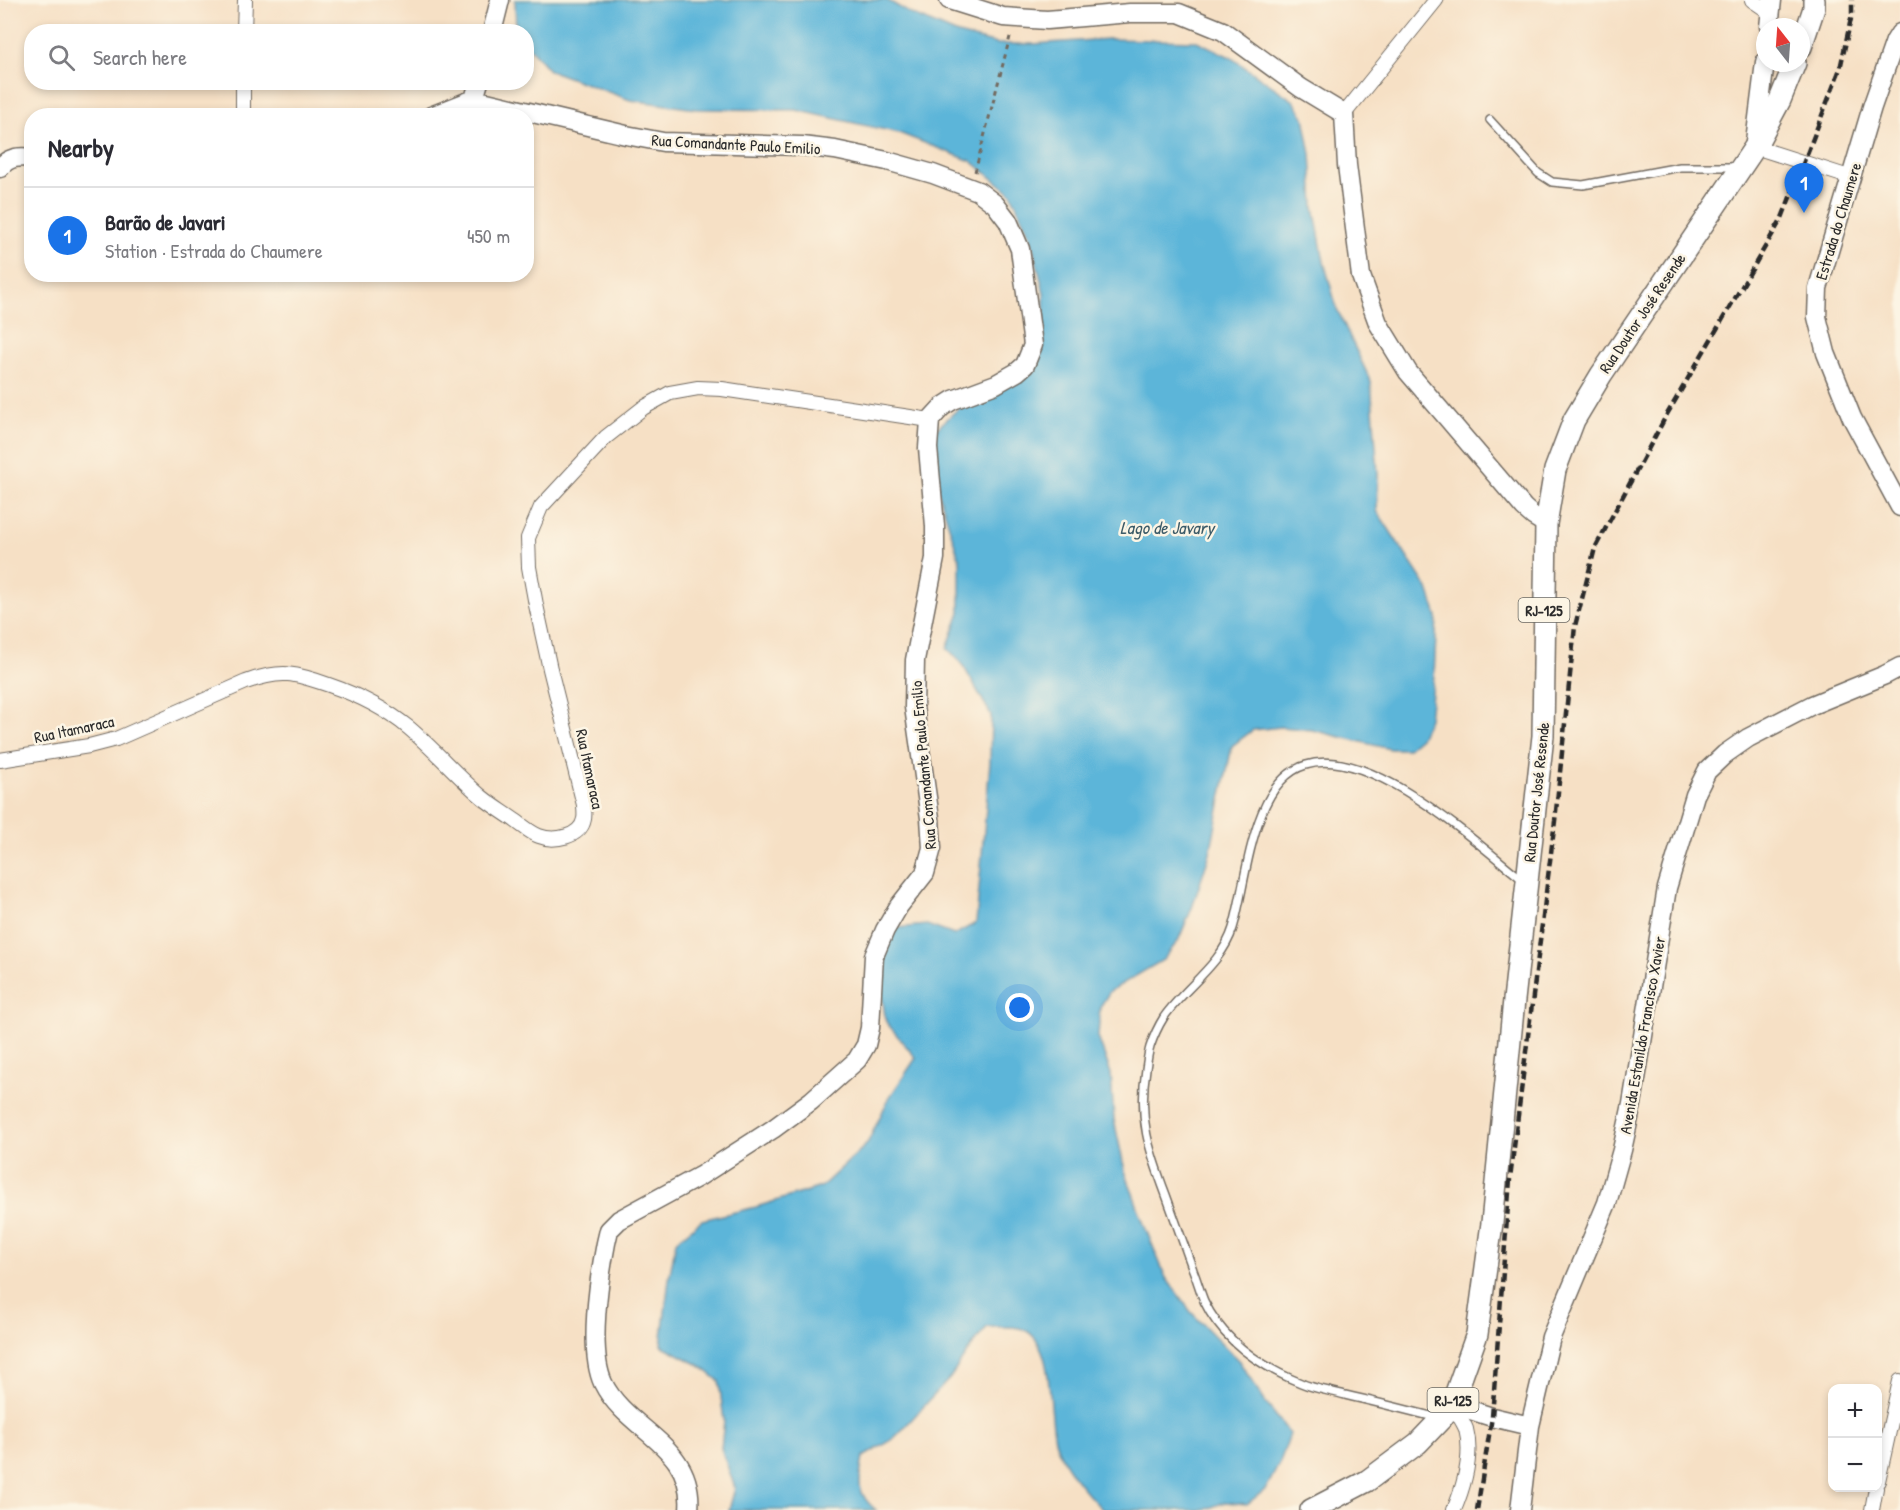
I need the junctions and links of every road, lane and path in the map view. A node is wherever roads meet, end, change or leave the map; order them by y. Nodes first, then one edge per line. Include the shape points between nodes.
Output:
1 (245, 0) edge
2 (500, 0) edge
3 (949, 0) edge
4 (1437, 0) edge
5 (1752, 0) edge
6 (1814, 0) edge
7 (1180, 7) edge
8 (1771, 13) edge
9 (1810, 20) edge
10 (244, 24) edge
11 (494, 24) edge
12 (1011, 33) dead end
13 (1900, 33) edge
14 (1764, 72) edge
15 (1791, 72) edge
16 (243, 90) edge
17 (477, 91) edge
18 (243, 108) edge
19 (446, 108) edge
20 (1344, 114) junction
21 (1490, 120) dead end
22 (1755, 147) junction
23 (24, 158) edge
24 (1741, 167) junction
25 (0, 168) edge
26 (975, 170) dead end
27 (1852, 178) junction
28 (930, 420) junction
29 (1900, 507) edge
30 (1545, 524) junction
31 (1900, 667) edge
32 (0, 760) edge
33 (1527, 883) junction
34 (1900, 1381) edge
35 (1446, 1411) junction
36 (1530, 1426) junction
37 (1882, 1463) edge
38 (1875, 1492) edge
39 (689, 1510) edge
40 (1311, 1510) edge
41 (1454, 1510) edge
42 (1520, 1510) edge
43 (1872, 1510) edge

1 - 10 street
2 - 11 street
3 - 7 street via 1003,18 1047,20
4 - 20 street
5 - 8 street
6 - 9 main road
7 - 20 street via 1223,31
12 - 26 path
13 - 27 street, Estrada do Chaumere via 1872,107
14 - 22 street
15 - 22 main road, Rua Doutor José Resende / RJ-125
16 - 18 street
17 - 19 street
17 - 28 street, Rua Comandante Paulo Emilio via 626,135 663,142 835,150 899,164 978,190 1008,221 1020,249 1033,345 1025,365 1017,372 952,400
20 - 30 street via 1361,276 1378,322 1408,372 1524,508
21 - 24 lane via 1538,173 1552,182 1582,185 1680,167
22 - 24 main road, Rua Doutor José Resende / RJ-125
22 - 27 street
23 - 25 street via 15,157
24 - 30 main road, Rua Doutor José Resende / RJ-125 via 1600,375 1574,420 1555,470
27 - 29 street, Estrada do Chaumere via 1818,288 1817,317 1826,353 1852,418
28 - 32 street, Rua Itamaraca via 722,389 670,393 606,437 541,507 528,538 529,567 584,805 584,820 567,836 555,840 539,836 482,797 409,728 354,694 300,675 283,673 246,681 116,739
28 - 39 street, Rua Comandante Paulo Emilio via 928,448 935,558 915,660 914,707 932,848 925,873 899,906 874,956 866,1045 857,1060 811,1101 700,1176 619,1220 609,1230 606,1242 594,1343 597,1366 616,1401 675,1456 685,1475
30 - 33 main road, Rua Doutor José Resende / RJ-125 via 1544,736
31 - 36 street, Avenida Estanildo Francisco Xavier via 1748,738 1707,771 1695,795 1667,888 1622,1150 1607,1203 1551,1338
33 - 35 main road, Rua Doutor José Resende / RJ-125 via 1477,1334
33 - 35 lane via 1390,781 1347,764 1306,764 1292,771 1263,809 1249,851 1233,929 1218,956 1164,1018 1149,1049 1142,1092 1148,1149 1164,1193 1205,1302 1234,1342 1303,1384
34 - 37 street
35 - 36 street
35 - 40 main road, Rua Doutor José Resende / RJ-125 via 1418,1443 1367,1481
35 - 41 street via 1466,1429 1467,1462
36 - 42 street, Avenida Estanildo Francisco Xavier
38 - 43 street

